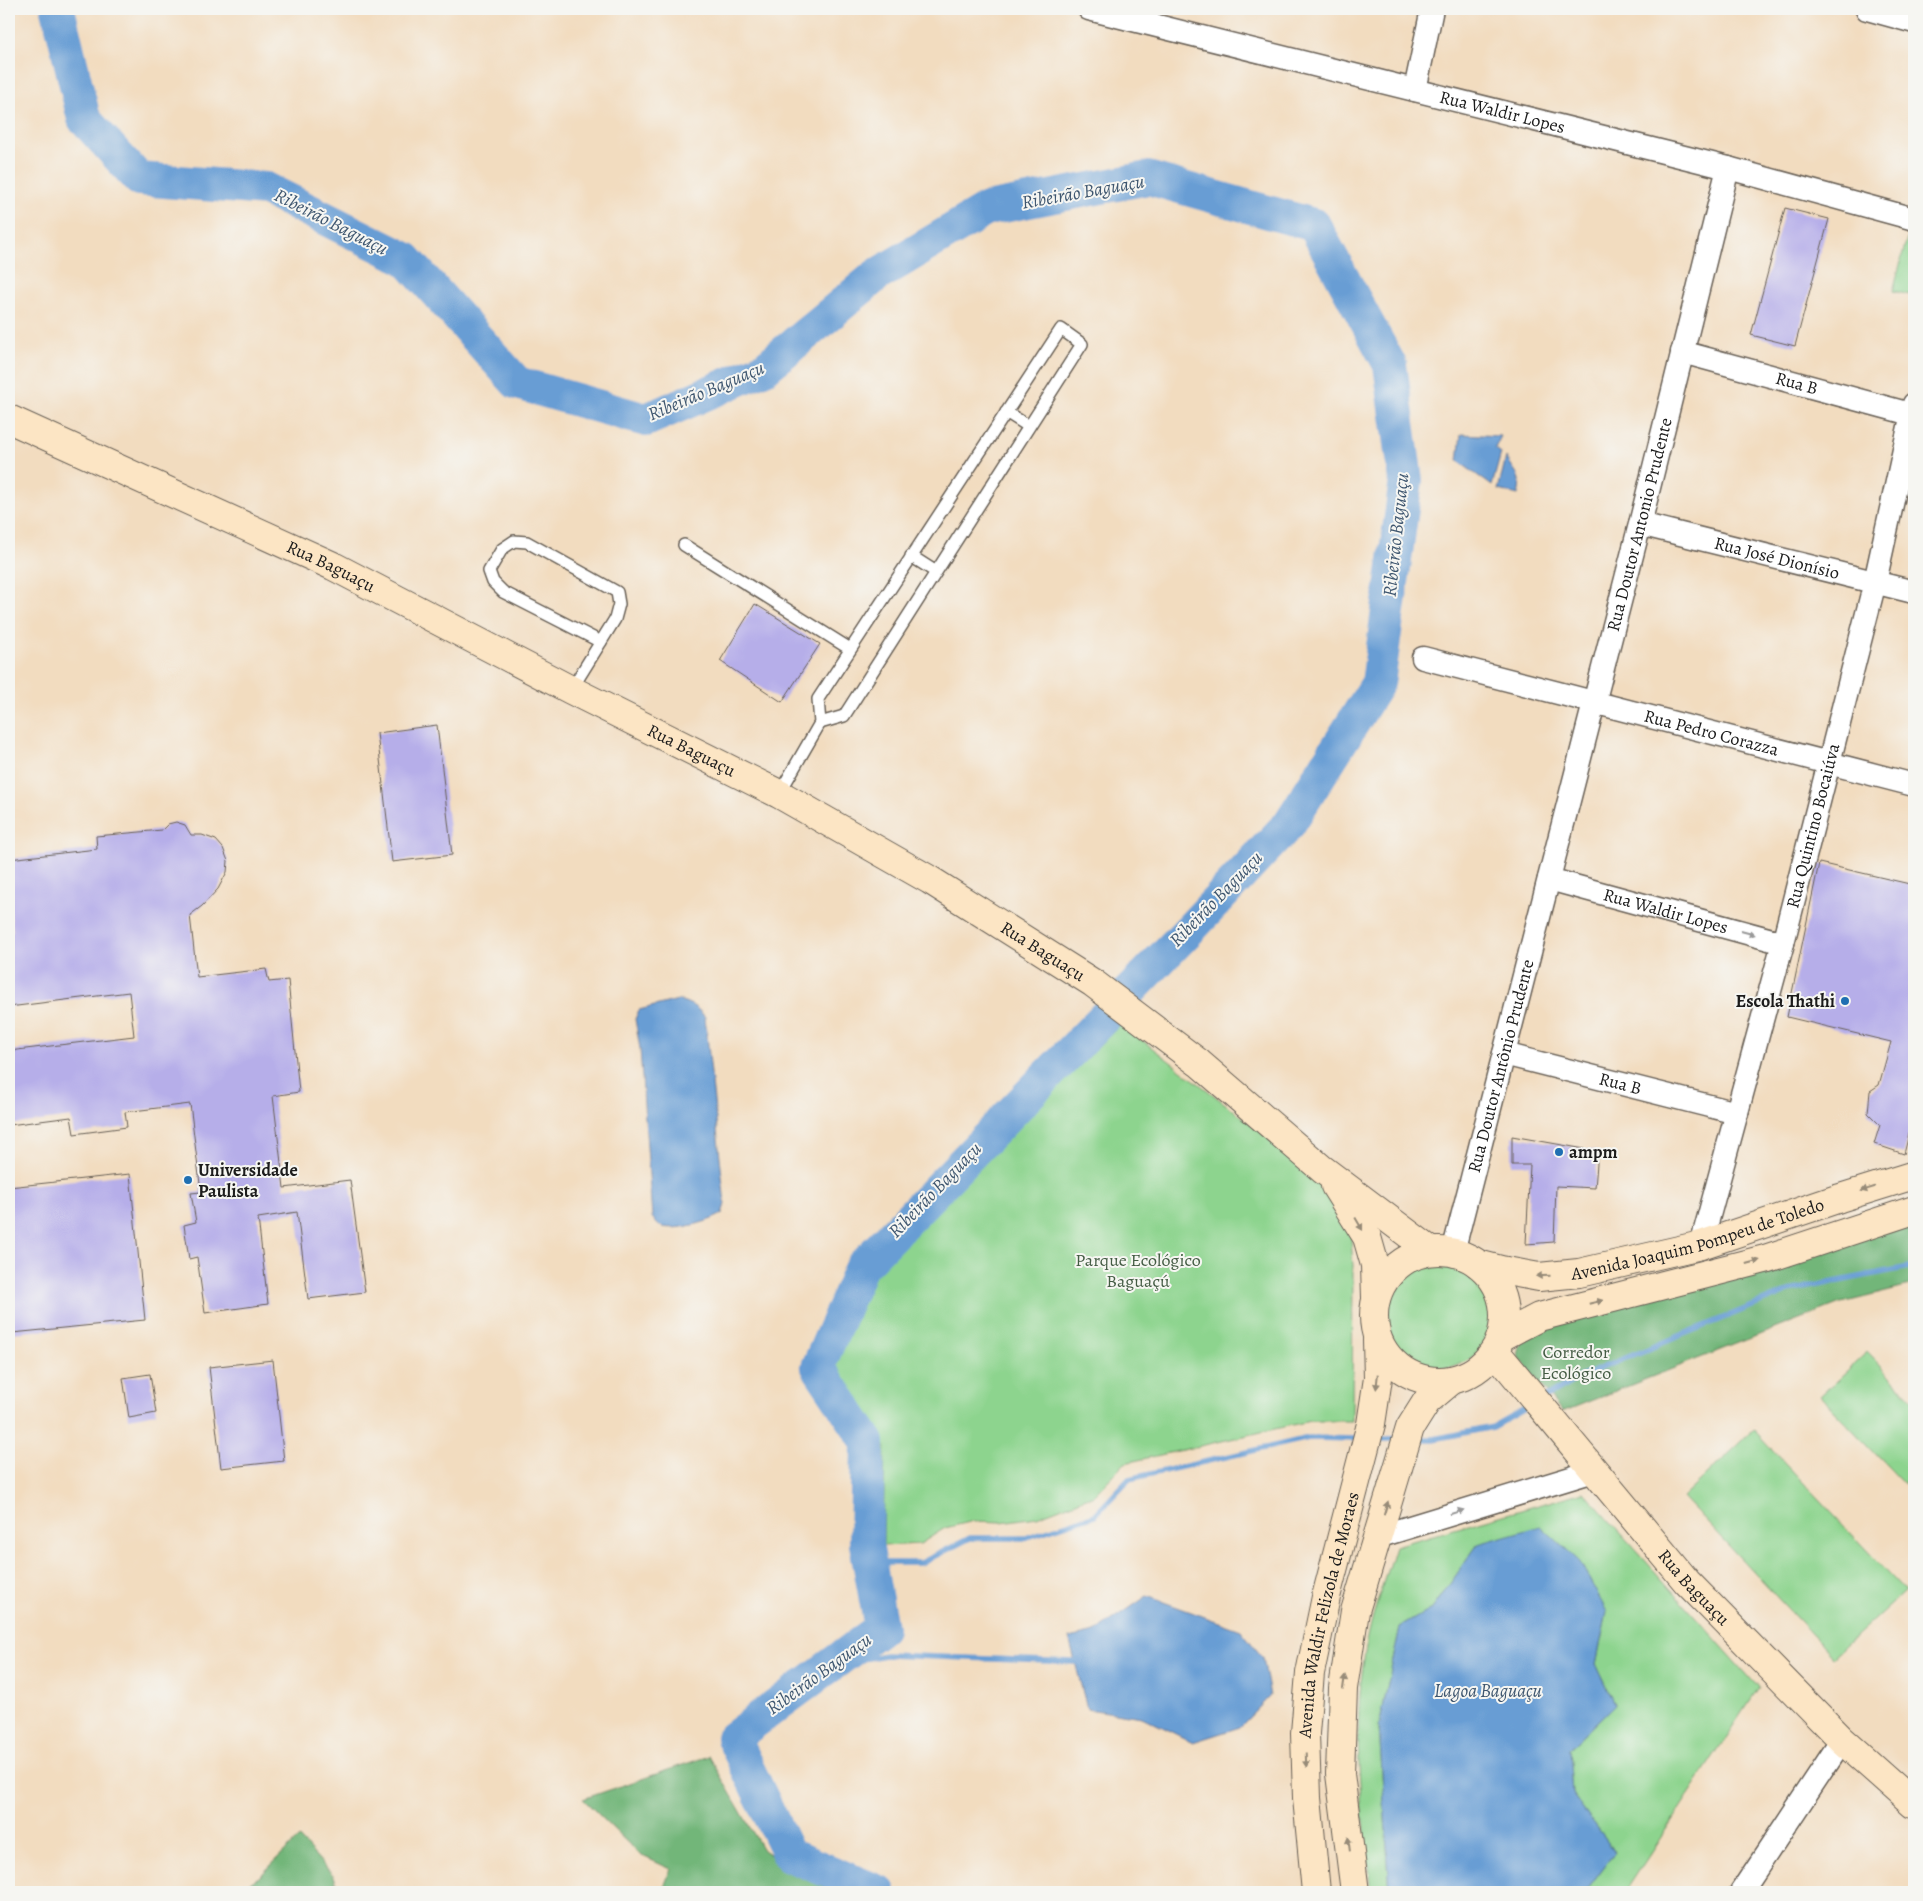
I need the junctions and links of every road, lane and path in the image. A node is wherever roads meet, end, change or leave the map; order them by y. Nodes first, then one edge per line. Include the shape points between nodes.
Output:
1 (1089, 9) edge
2 (1432, 9) edge
3 (1867, 9) edge
4 (1914, 22) edge
5 (1415, 90) junction
6 (1728, 168) junction
7 (1914, 219) edge
8 (1682, 352) junction
9 (1006, 412) junction
10 (1913, 412) edge
11 (9, 419) edge
12 (1028, 426) junction
13 (1640, 524) junction
14 (684, 545) dead end
15 (912, 556) junction
16 (936, 572) junction
17 (1875, 582) junction
18 (1914, 592) edge
19 (600, 642) junction
20 (850, 649) junction
21 (1423, 658) dead end
22 (571, 690) junction
23 (1594, 702) junction
24 (820, 723) junction
25 (1829, 763) junction
26 (1914, 785) edge
27 (779, 794) junction
28 (1549, 879) junction
29 (1783, 943) junction
30 (1504, 1054) junction
31 (1737, 1113) junction
32 (1322, 1169) junction
33 (1914, 1175) edge
34 (1914, 1210) edge
35 (1701, 1245) junction
36 (1442, 1252) junction
37 (1478, 1264) junction
38 (1376, 1298) junction
39 (1377, 1340) junction
40 (1498, 1344) junction
41 (1452, 1380) junction
42 (1594, 1471) junction
43 (1377, 1537) junction
44 (1842, 1740) junction
45 (1914, 1804) edge
46 (1316, 1892) edge
47 (1355, 1892) edge
48 (1741, 1892) edge

1 - 5 street, Rua Waldir Lopes
2 - 5 street
3 - 4 street
5 - 6 street, Rua Waldir Lopes
6 - 7 street, Rua Waldir Lopes
6 - 8 street, Rua Doutor Antonio Prudente
8 - 10 street, Rua B
8 - 13 street, Rua Doutor Antonio Prudente
9 - 12 lane
9 - 12 lane via 1061,328 1082,344
9 - 15 lane
10 - 17 street, Rua Quintino Bocaiúva
11 - 22 main road, Rua Baguaçu via 333,566
12 - 16 lane
13 - 17 street, Rua José Dionísio
13 - 23 street, Rua Doutor Antonio Prudente
14 - 20 lane
15 - 16 lane
15 - 20 lane
16 - 24 lane via 844,716
17 - 18 street, Rua José Dionísio
17 - 25 street, Rua Quintino Bocaiúva
19 - 19 lane via 503,592 488,571 502,549 514,541 527,542 617,592 620,604 615,619
19 - 22 lane
20 - 24 lane via 818,699
21 - 23 street, Rua Pedro Corazza
22 - 27 main road, Rua Baguaçu
23 - 25 street, Rua Pedro Corazza
23 - 28 street, Rua Doutor Antonio Prudente
24 - 27 lane
25 - 26 street, Rua Pedro Corazza
25 - 29 street, Rua Quintino Bocaiúva
27 - 32 main road, Rua Baguaçu via 930,880 1093,983 1198,1063
28 -> 29 street, Rua Waldir Lopes
28 - 30 street, Rua Doutor Antônio Prudente
29 - 31 street, Rua Quintino Bocaiúva
30 - 31 street, Rua B
30 - 36 street, Rua Doutor Antônio Prudente
31 - 35 street, Rua Quintino Bocaiúva
32 - 36 main road
32 -> 38 main road via 1344,1197 1367,1237 1375,1264
33 -> 35 main road, Avenida Joaquim Pompeu de Toledo
40 -> 34 main road, Avenida Joaquim Pompeu de Toledo via 1539,1317 1765,1258
35 -> 37 main road, Avenida Joaquim Pompeu de Toledo via 1579,1274 1539,1277
36 - 37 main road
36 - 38 main road via 1413,1256 1396,1266 1384,1280
37 - 40 main road via 1493,1278 1502,1296 1505,1317
38 - 39 main road via 1373,1319
39 - 41 main road via 1389,1360 1407,1374 1429,1381
39 -> 46 main road, Avenida Waldir Felizola de Moraes via 1378,1378 1371,1424 1326,1597 1310,1673 1305,1733
40 - 41 main road via 1476,1370
40 - 42 main road, Rua Baguaçu via 1518,1379
43 -> 41 main road, Avenida Waldir Felizola de Moraes via 1410,1428 1427,1401
43 -> 42 street
42 - 44 main road, Rua Baguaçu via 1687,1582
47 -> 43 main road, Avenida Waldir Felizola de Moraes via 1340,1774 1342,1688 1355,1611
44 - 45 main road, Rua Baguaçu
44 - 48 street

